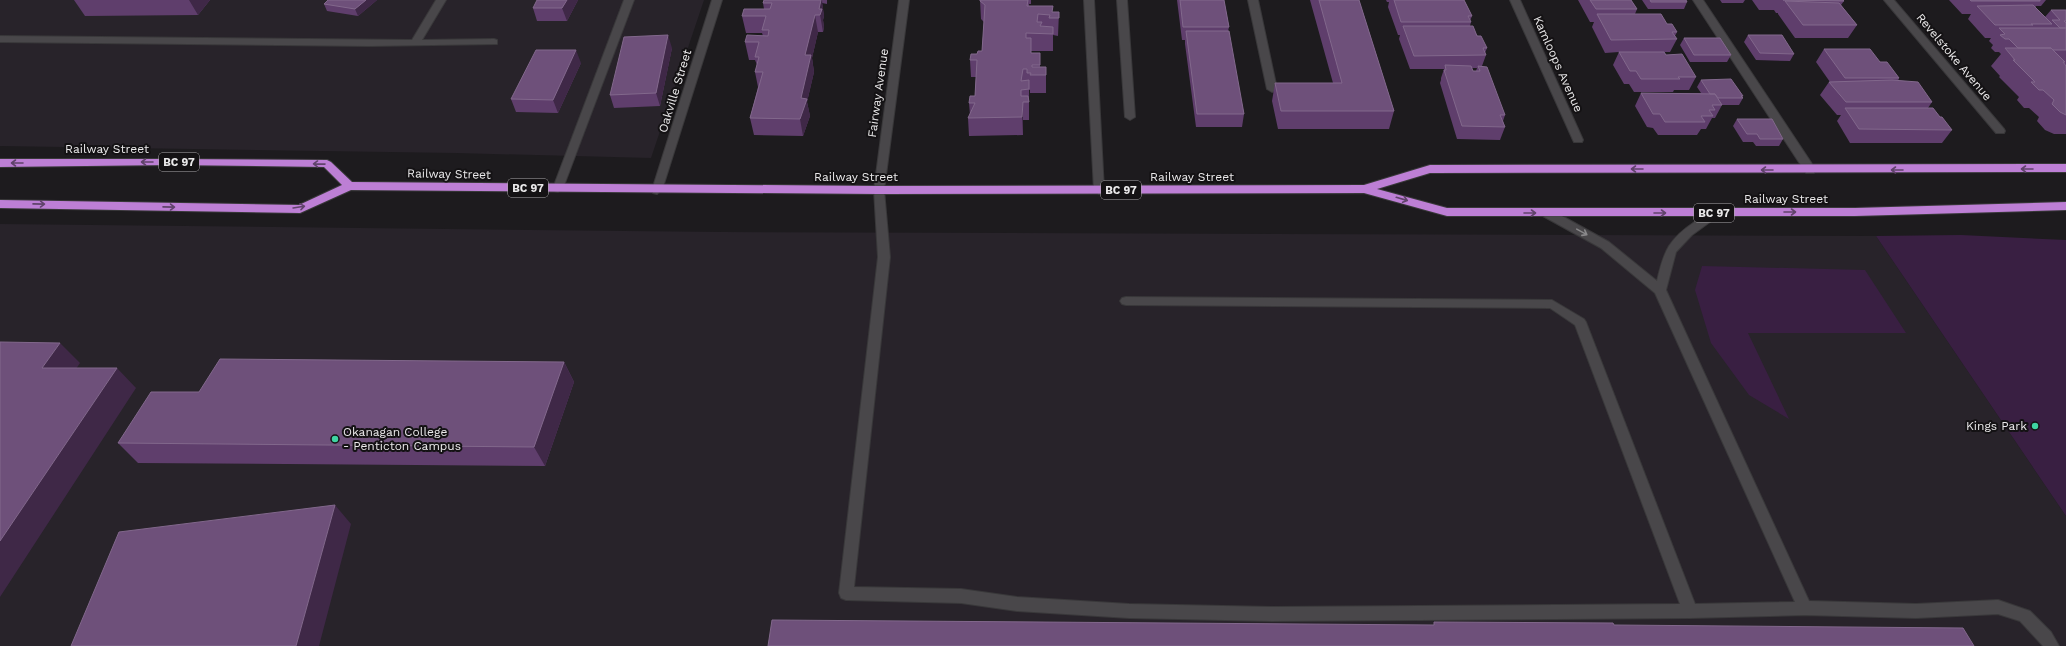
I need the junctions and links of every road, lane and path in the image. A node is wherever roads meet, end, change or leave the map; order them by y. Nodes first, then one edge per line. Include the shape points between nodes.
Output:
1 (441, 0) edge
2 (629, 0) edge
3 (717, 0) edge
4 (904, 0) edge
5 (1089, 0) edge
6 (1122, 0) edge
7 (1253, 0) edge
8 (1515, 0) edge
9 (1698, 0) edge
10 (1888, 0) edge
11 (0, 39) edge
12 (494, 42) dead end
13 (416, 43) junction
14 (1272, 89) dead end
15 (1130, 117) dead end
16 (2000, 131) dead end
17 (1578, 140) dead end
18 (0, 163) edge
19 (2066, 168) edge
20 (1810, 170) junction
21 (348, 186) junction
22 (558, 188) junction
23 (1364, 189) junction
24 (657, 190) junction
25 (878, 190) junction
26 (1099, 190) junction
27 (0, 204) edge
28 (2066, 206) edge
29 (1714, 212) junction
30 (1548, 213) junction
31 (1660, 290) junction
32 (1126, 300) dead end
33 (1805, 608) junction
34 (1690, 611) junction
35 (2052, 646) edge

1 - 13 street
2 - 22 street
3 - 24 street, Oakville Street
4 - 25 street, Fairway Avenue
5 - 26 street
6 - 15 street
7 - 14 street
8 - 17 street, Kamloops Avenue
9 - 20 street
10 - 16 street, Revelstoke Avenue
11 - 13 street
12 - 13 street
21 -> 18 highway, Railway Street / BC 97 via 327,164
19 -> 20 highway, Railway Street / BC 97
20 -> 23 highway, Railway Street / BC 97 via 1430,169
21 - 22 highway, Railway Street / BC 97
27 -> 21 highway, Railway Street / BC 97 via 300,209
22 - 24 highway, Railway Street / BC 97
23 - 26 highway, Railway Street / BC 97
23 -> 30 highway, Railway Street / BC 97 via 1447,212
24 - 25 highway, Railway Street / BC 97
25 - 26 highway, Railway Street / BC 97
25 - 34 street, Fairway Avenue via 884,257 846,593 961,596 1017,604 1129,612 1421,614
29 -> 28 highway, Railway Street / BC 97 via 1855,212
30 -> 29 highway, Railway Street / BC 97
29 - 31 street via 1680,239 1674,247
30 -> 31 street via 1605,245
31 - 33 street
32 - 34 street via 1552,304 1580,322
33 - 34 street
33 - 35 street via 1916,611 1998,606 2025,616

